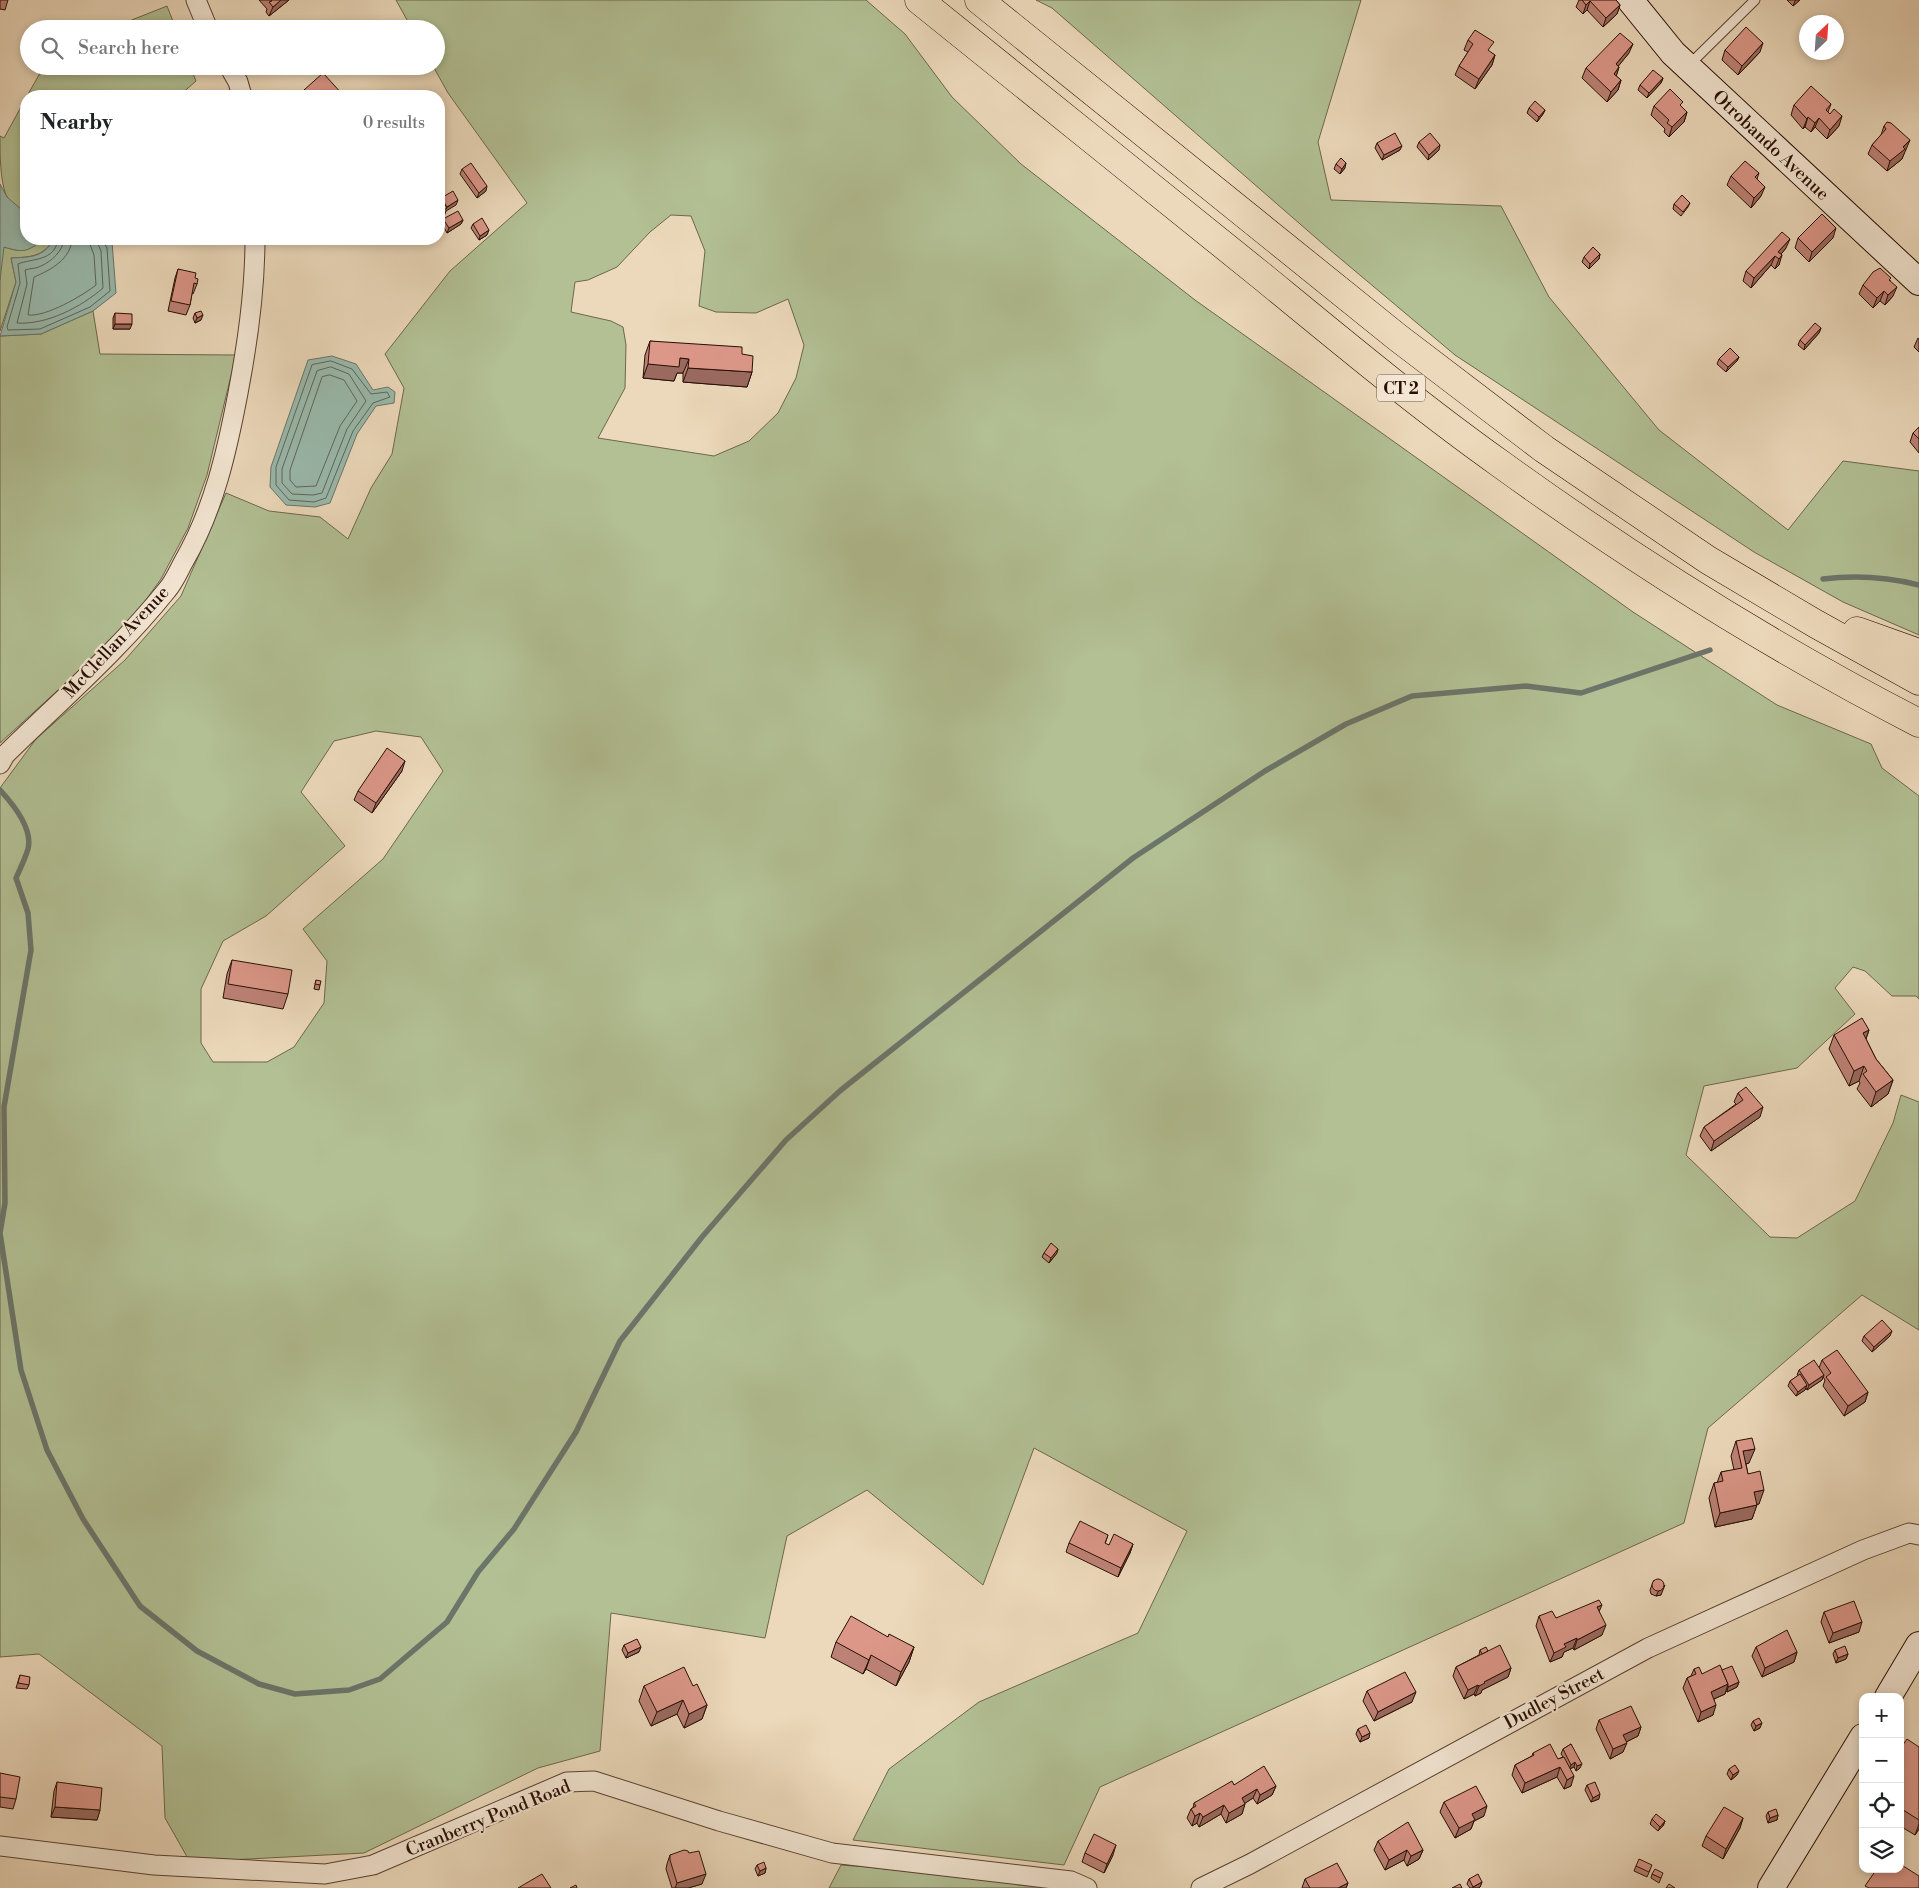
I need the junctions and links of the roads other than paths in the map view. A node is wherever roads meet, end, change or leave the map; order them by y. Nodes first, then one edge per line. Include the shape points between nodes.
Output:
1 (196, 0) edge
2 (919, 0) edge
3 (978, 0) edge
4 (1630, 0) edge
5 (1755, 0) edge
6 (204, 20) edge
7 (1687, 67) junction
8 (234, 75) edge
9 (240, 90) edge
10 (255, 245) edge
11 (1919, 282) edge
12 (1745, 582) junction
13 (1919, 654) edge
14 (1919, 680) edge
15 (1877, 702) junction
16 (1919, 723) edge
17 (1919, 733) edge
18 (0, 764) edge
19 (1919, 1535) edge
20 (1919, 1645) edge
21 (1890, 1693) edge
22 (1862, 1738) edge
23 (0, 1846) edge
24 (1087, 1888) edge
25 (1201, 1888) edge
26 (1771, 1888) edge

1 - 6 street
2 - 15 highway, CT 2 via 1370,364 1500,464 1671,580 1794,656
3 - 12 highway, CT 2 via 1490,410 1612,497
4 - 7 street, Otrobando Avenue
5 - 7 lane
7 - 11 street, Otrobando Avenue
8 - 9 street
10 - 18 street, McClellan Avenue via 256,272 248,344 229,443 195,542 168,589 112,651 5,755
12 - 13 highway
12 - 14 highway, CT 2
15 - 16 highway, CT 2
15 - 17 highway
19 - 25 street, Dudley Street via 1909,1533 1863,1550 1648,1648
20 - 21 street
22 - 26 street
23 - 24 street, Cranberry Pond Road via 150,1865 325,1874 373,1865 566,1782 594,1781 832,1853 1071,1881

